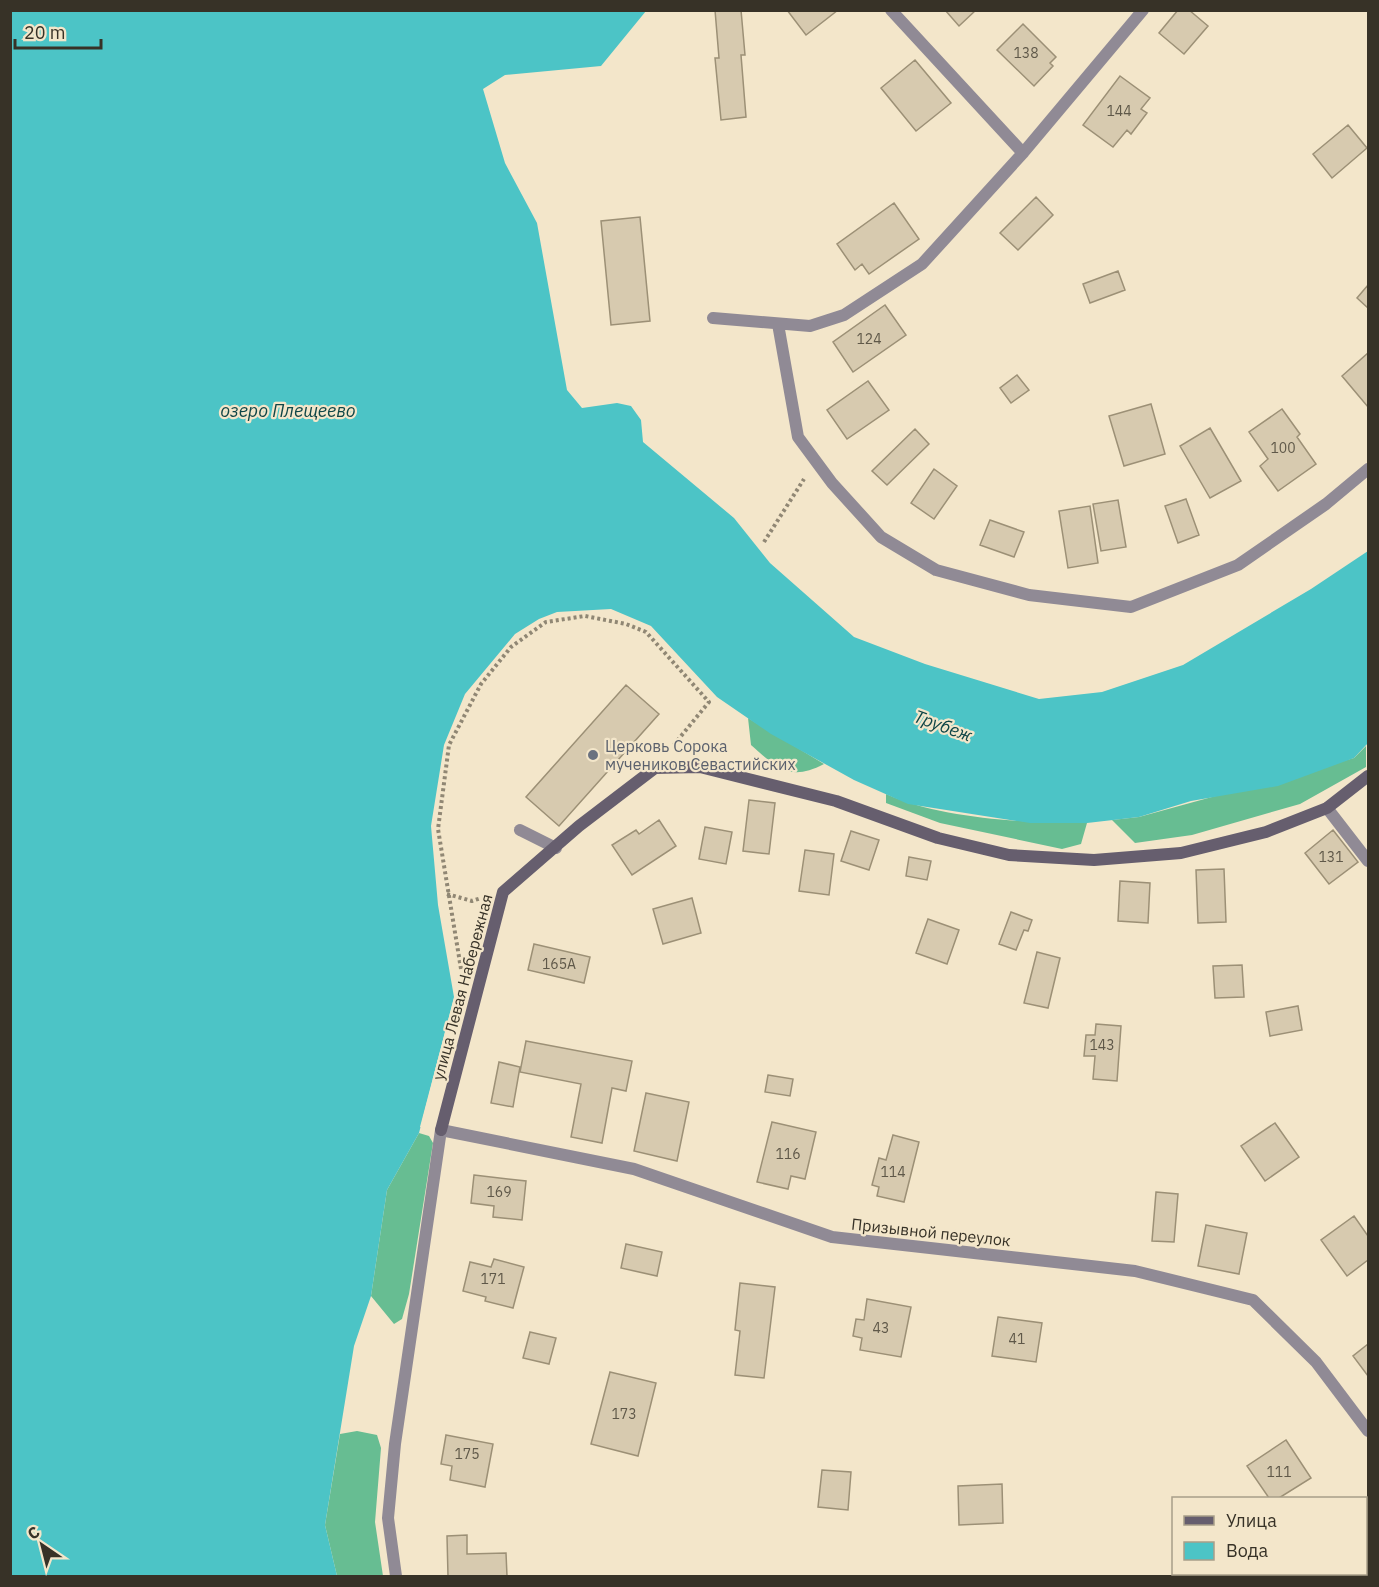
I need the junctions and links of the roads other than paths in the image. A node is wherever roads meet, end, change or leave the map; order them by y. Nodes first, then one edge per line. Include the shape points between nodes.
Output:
1 (891, 10) edge
2 (1143, 10) edge
3 (1023, 153) junction
4 (712, 318) dead end
5 (777, 324) junction
6 (1368, 469) edge
7 (1368, 776) edge
8 (1327, 808) junction
9 (520, 830) dead end
10 (556, 848) junction
11 (1368, 861) edge
12 (441, 1130) junction
13 (1368, 1431) edge
14 (396, 1576) edge

1 - 3 street
2 - 3 street
3 - 5 street via 922,264 843,315 810,326
4 - 5 street
5 - 6 street via 798,437 881,537 936,570 1029,595 1131,607 1238,565 1326,504
7 - 8 street
8 - 10 street, улица Левая Набережная via 1266,832 1181,853 1083,860 1009,855 938,838 836,801 699,767 655,768
8 - 11 street
9 - 10 street
10 - 12 street, улица Левая Набережная via 503,892
12 - 13 street, Призывной переулок via 634,1169 832,1237 1135,1271 1253,1300 1316,1362
12 - 14 street, улица Левая Набережная via 395,1444 388,1518

